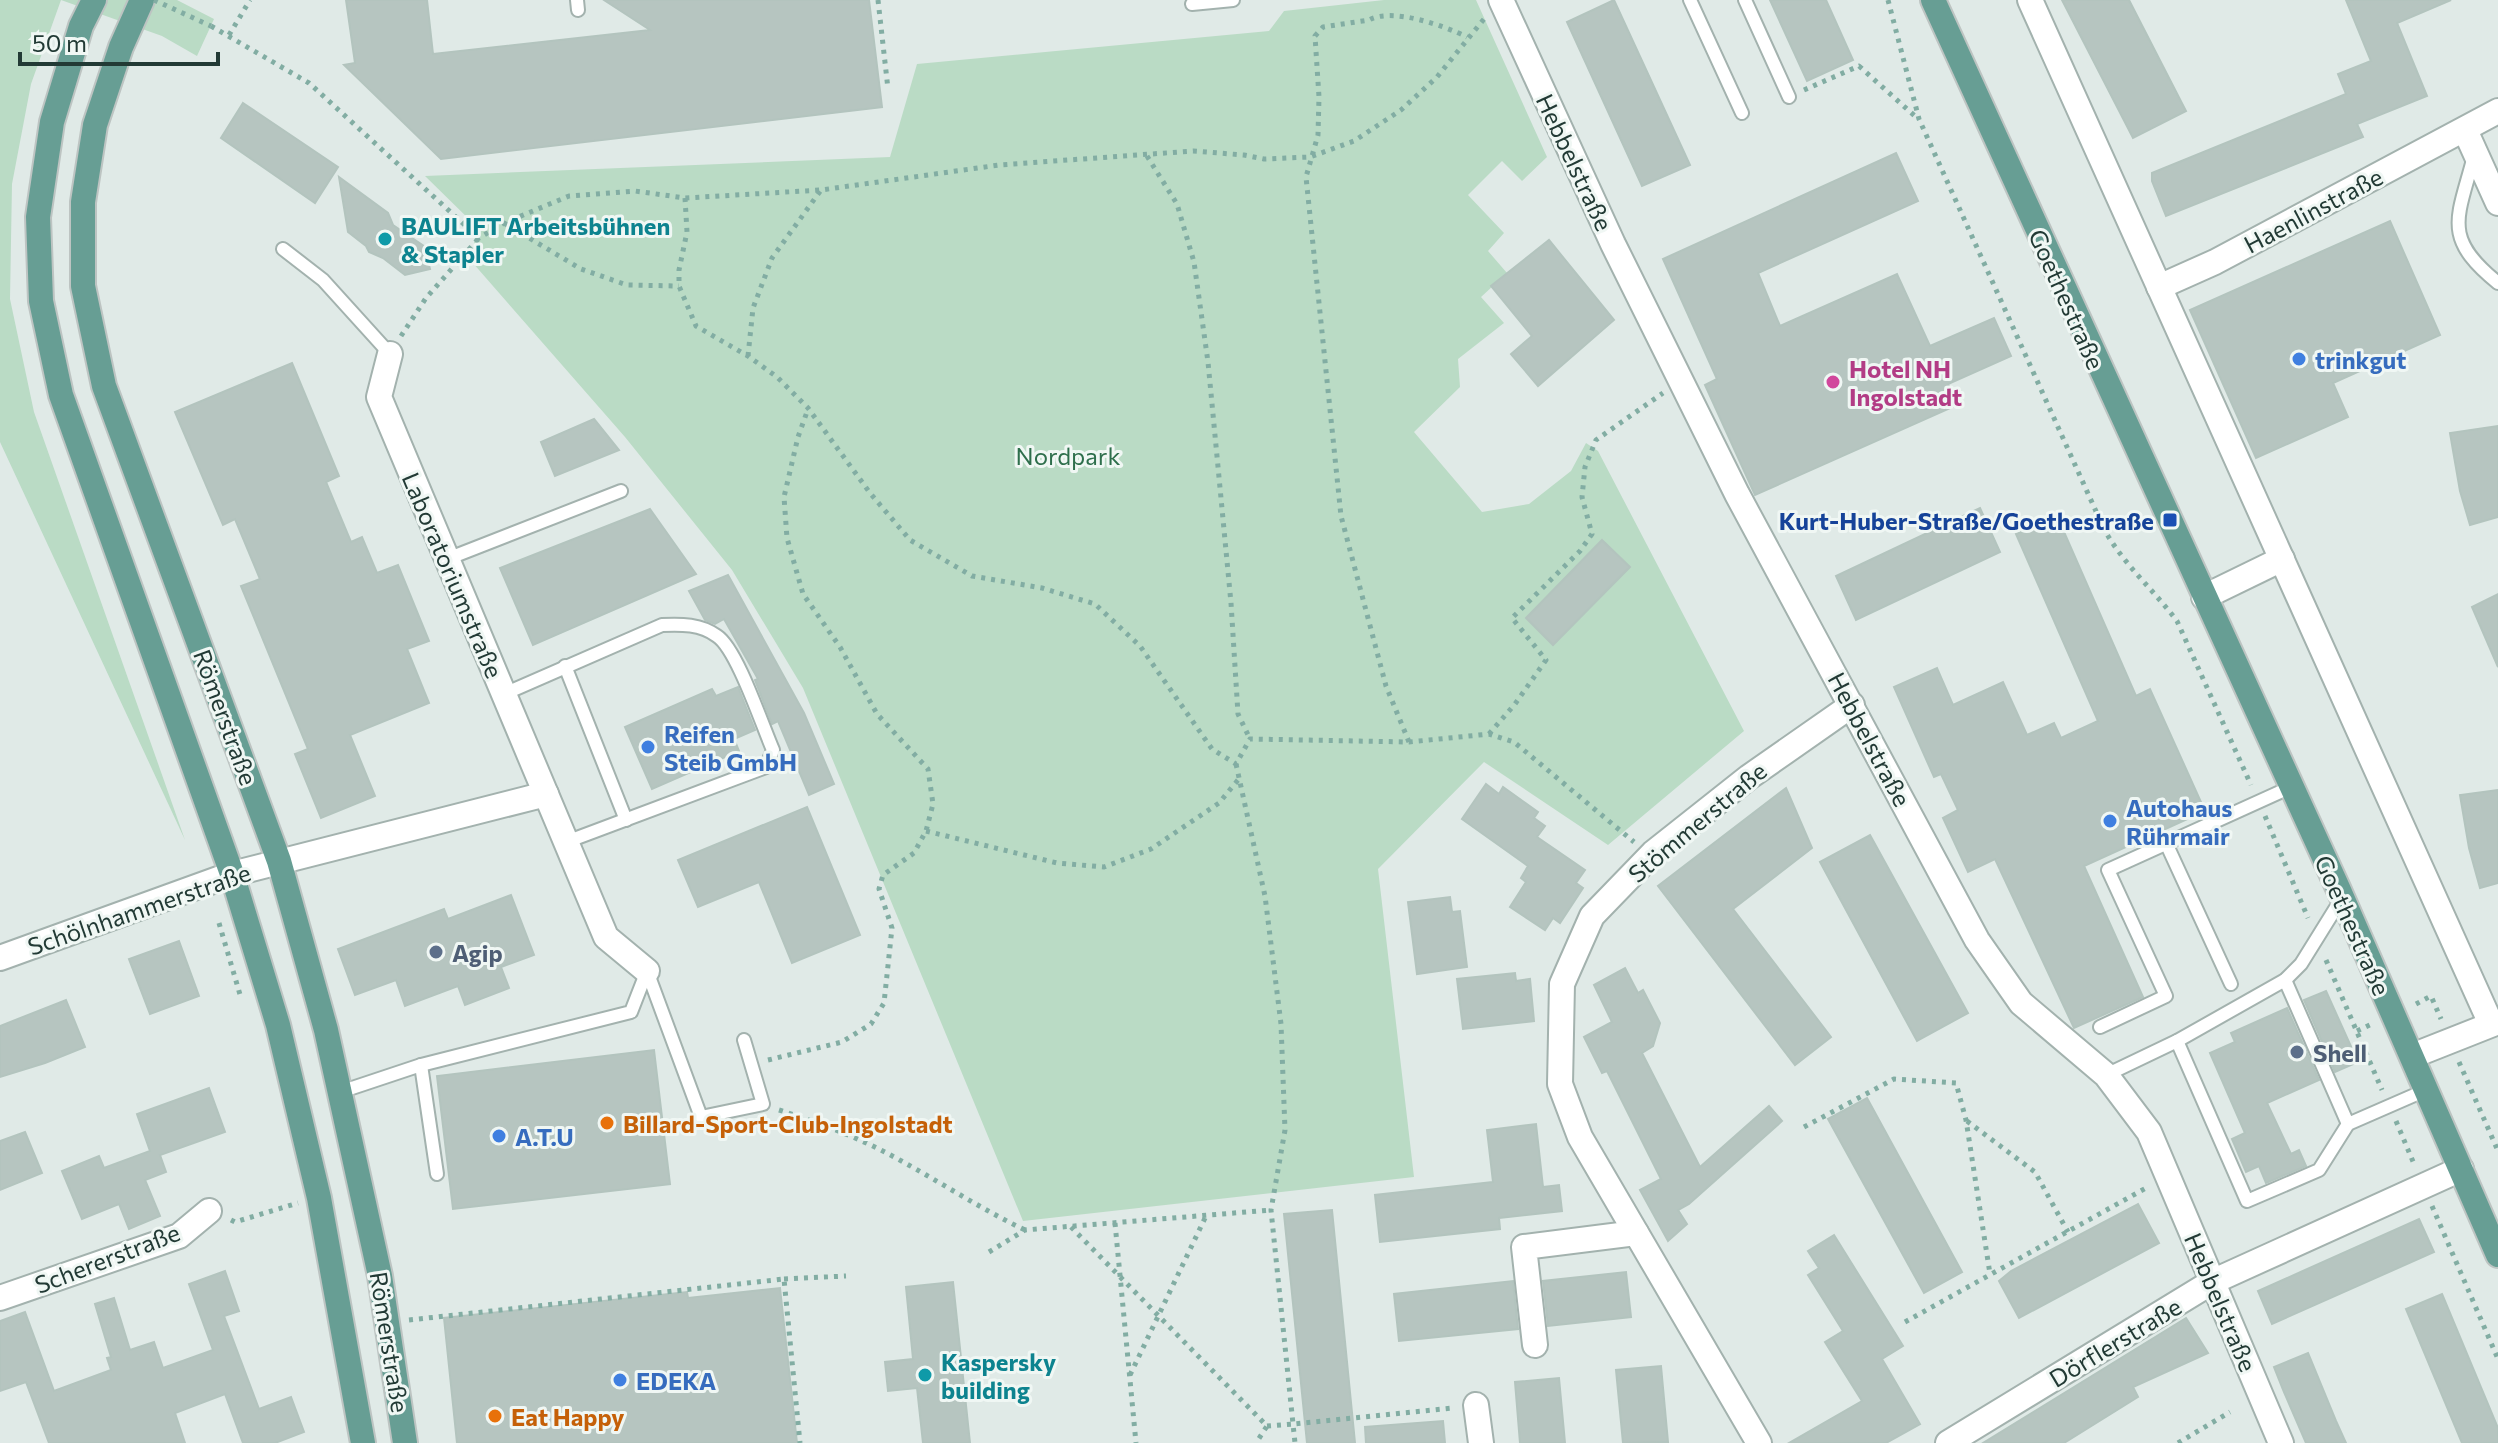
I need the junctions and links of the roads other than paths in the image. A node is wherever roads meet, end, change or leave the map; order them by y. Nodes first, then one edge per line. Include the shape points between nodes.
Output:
1 (94, 0) edge
2 (142, 0) edge
3 (1233, 0) edge
4 (1502, 0) edge
5 (1690, 0) edge
6 (1745, 0) edge
7 (1933, 0) edge
8 (2030, 0) edge
9 (1192, 4) dead end
10 (1789, 97) road end
11 (2498, 111) edge
12 (1742, 113) dead end
13 (2470, 141) junction
14 (2498, 203) edge
15 (283, 249) dead end
16 (2498, 283) edge
17 (2159, 287) junction
18 (390, 354) joint
19 (621, 491) dead end
20 (447, 559) junction
21 (2282, 559) junction
22 (2204, 597) junction
23 (565, 666) junction
24 (504, 694) junction
25 (1852, 705) junction
26 (2291, 787) junction
27 (546, 794) junction
28 (626, 820) junction
29 (566, 842) junction
30 (2166, 843) junction
31 (279, 861) junction
32 (223, 877) junction
33 (2342, 898) junction
34 (0, 958) edge
35 (647, 971) junction
36 (2285, 980) junction
37 (2231, 984) dead end
38 (2495, 1023) edge
39 (2100, 1027) dead end
40 (744, 1040) dead end
41 (2177, 1041) junction
42 (2412, 1056) junction
43 (421, 1065) junction
44 (2106, 1075) junction
45 (2426, 1090) junction
46 (340, 1092) junction
47 (2348, 1124) junction
48 (2461, 1169) junction
49 (437, 1174) dead end
50 (209, 1211) road end
51 (1636, 1233) junction
52 (2498, 1255) edge
53 (2212, 1282) junction
54 (0, 1298) edge
55 (1535, 1345) dead end
56 (1476, 1405) road end
57 (2276, 1441) edge
58 (363, 1443) edge
59 (405, 1443) edge
60 (1481, 1443) edge
61 (1759, 1443) edge
62 (1948, 1443) edge

1 - 32 main road, Römerstraße via 52,122 38,217 41,301 61,395
2 - 31 main road, Römerstraße via 95,125 83,202 83,286 104,386
3 - 9 lane
4 - 25 street, Hebbelstraße via 1680,381
5 - 12 lane
6 - 10 lane
7 - 22 main road, Goethestraße
8 - 17 street
11 - 13 street, Haenlinstraße
13 - 14 street
13 - 16 lane via 2457,220 2460,243
13 - 17 street, Haenlinstraße
15 - 18 lane via 323,280
17 - 21 street
18 - 20 street, Laboratoriumstraße via 379,397
19 - 20 lane
20 - 24 street, Laboratoriumstraße
21 - 22 street
21 - 38 street
22 - 26 main road, Goethestraße
23 - 24 lane
23 - 28 lane
23 - 28 lane via 662,625 689,624 718,636 733,657 773,750 766,767
24 - 27 street, Laboratoriumstraße
25 - 44 street, Hebbelstraße via 1977,940 2021,1003
25 - 51 street, Stömmerstraße via 1651,855 1592,916 1562,984 1560,1084 1580,1137
26 - 30 lane
26 - 33 main road, Goethestraße
27 - 29 street, Laboratoriumstraße
27 - 31 street
28 - 29 lane
29 - 35 street, Laboratoriumstraße via 606,937
30 - 37 lane
30 - 39 lane via 2108,870 2166,996
31 - 32 street, Schölnhammerstraße
31 - 46 main road, Römerstraße
32 - 34 street, Schölnhammerstraße
32 - 58 main road, Römerstraße via 278,1025 319,1198
33 - 36 lane via 2301,964
33 - 42 main road, Goethestraße
35 - 40 lane via 701,1117 763,1104
35 - 43 lane via 631,1012
36 - 41 lane
36 - 47 lane
38 - 42 street
41 - 44 lane
41 - 47 lane via 2247,1201 2319,1170
42 - 45 main road, Goethestraße
43 - 46 lane
43 - 49 lane
44 - 53 street, Hebbelstraße via 2149,1132
45 - 47 lane
45 - 48 main road, Goethestraße
46 - 59 main road, Römerstraße via 380,1276
48 - 52 main road, Goethestraße
48 - 53 street, Dörflerstraße
50 - 54 street, Schererstraße via 179,1236
51 - 55 street via 1524,1247
51 - 61 street, Stömmerstraße
53 - 57 street, Hebbelstraße
53 - 62 street, Dörflerstraße
56 - 60 street

